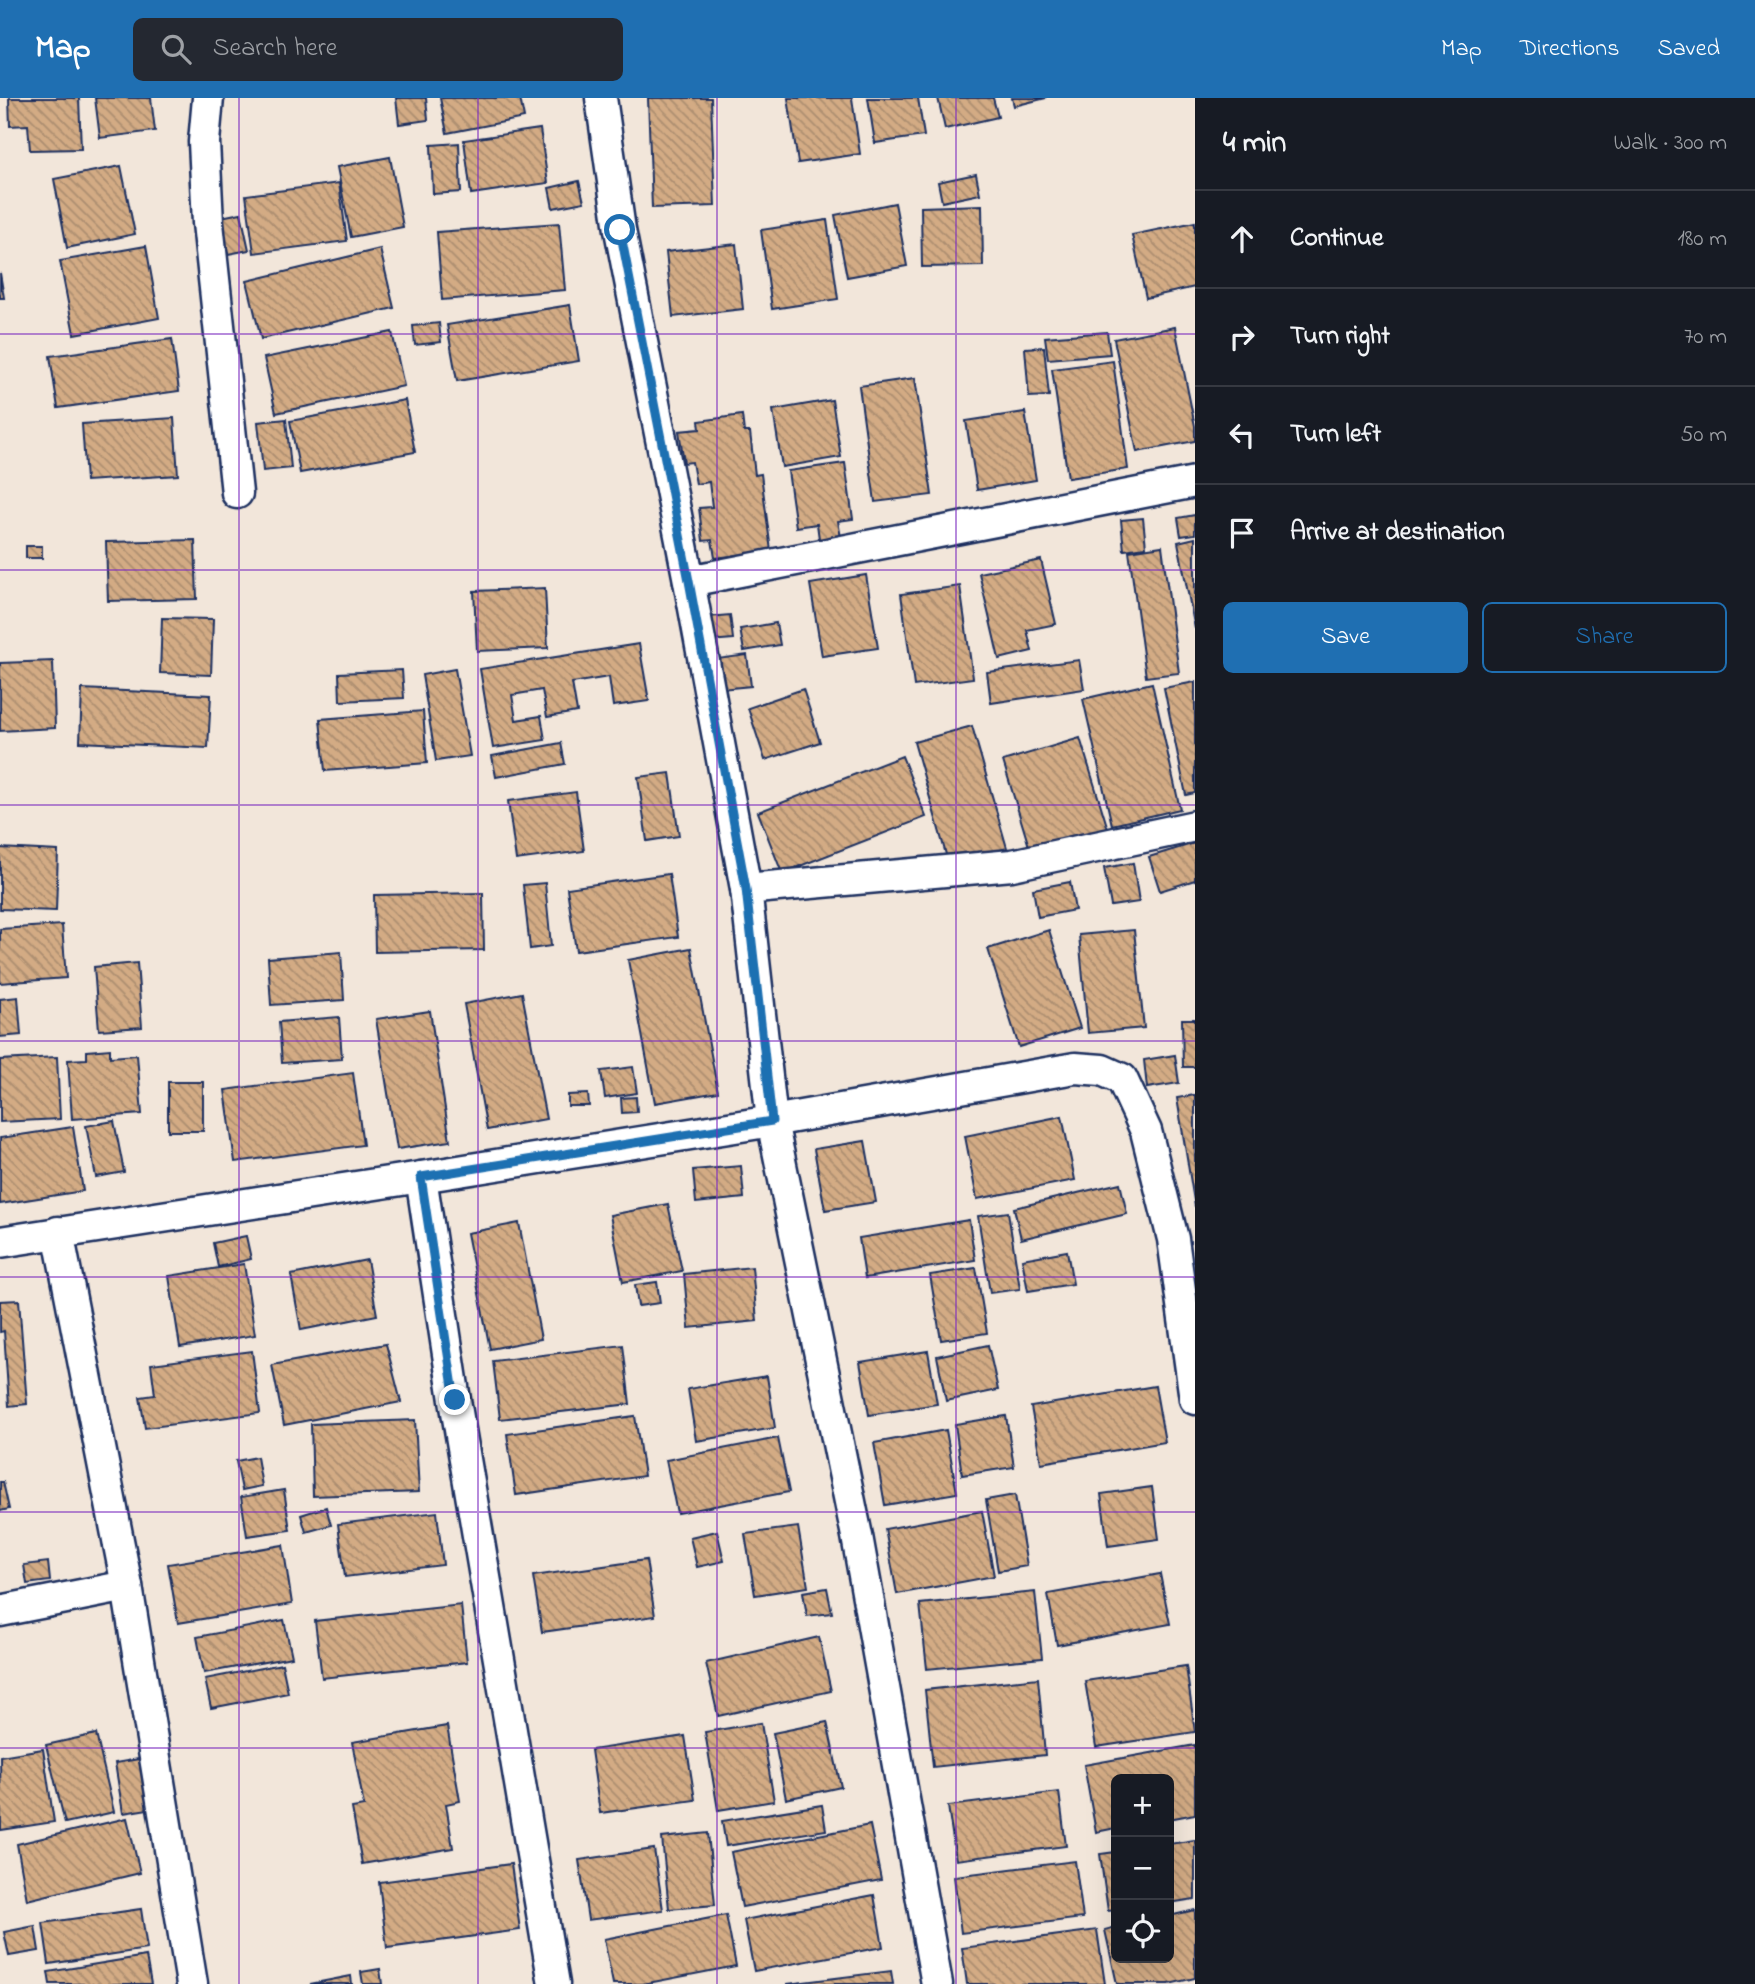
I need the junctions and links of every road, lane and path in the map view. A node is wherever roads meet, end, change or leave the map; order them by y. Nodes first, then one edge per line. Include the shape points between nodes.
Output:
1 (208, 98) edge
2 (601, 98) edge
3 (1195, 482) edge
4 (237, 494) dead end
5 (689, 581) junction
6 (1195, 826) edge
7 (746, 889) junction
8 (772, 1121) junction
9 (421, 1177) junction
10 (58, 1232) junction
11 (1184, 1238) edge
12 (0, 1241) edge
13 (1195, 1399) edge
14 (127, 1586) junction
15 (0, 1611) edge
16 (192, 1984) edge
17 (554, 1984) edge
18 (937, 1984) edge

1 - 4 street via 204,142 208,223
2 - 5 street via 620,230
3 - 5 street
5 - 7 street
6 - 7 street via 1012,865
7 - 8 street
8 - 9 street
8 - 11 street via 1075,1068 1102,1070 1122,1079
8 - 18 street via 857,1536
9 - 10 street
9 - 17 street
10 - 12 street
10 - 14 street
11 - 13 street
14 - 15 street
14 - 16 street

